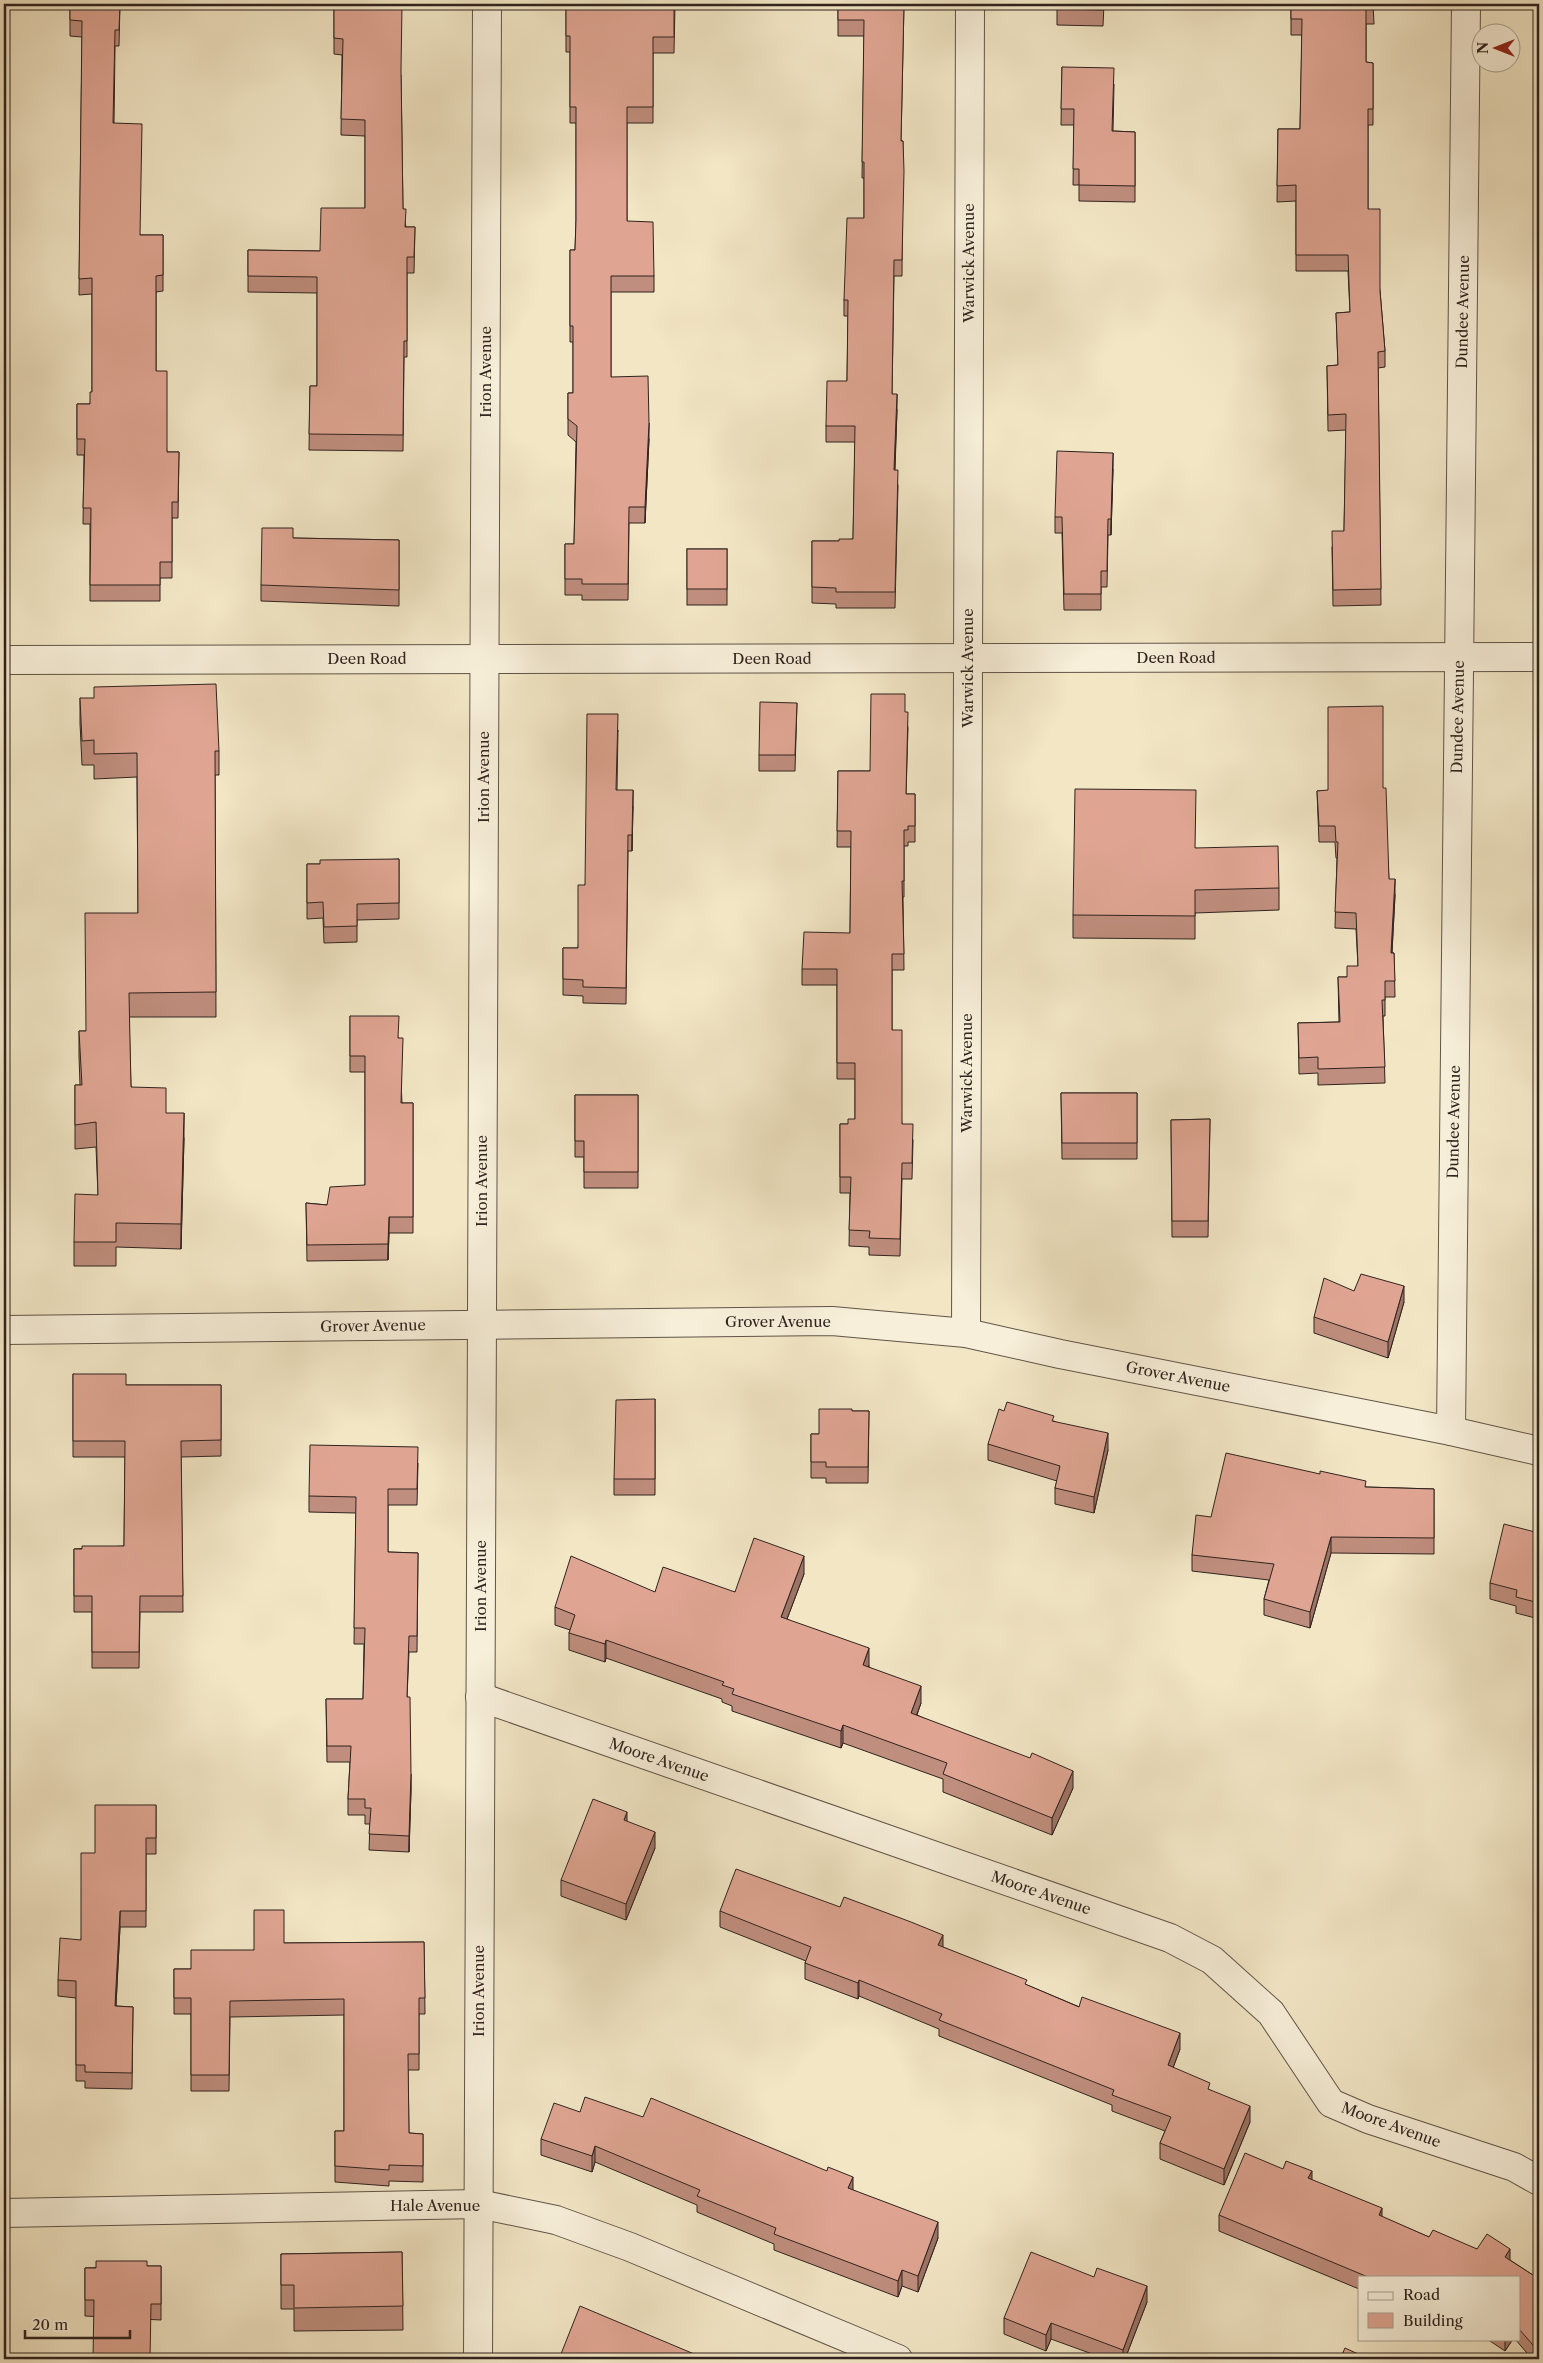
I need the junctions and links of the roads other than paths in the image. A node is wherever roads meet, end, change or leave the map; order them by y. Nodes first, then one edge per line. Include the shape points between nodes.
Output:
1 (487, 4) edge
2 (970, 4) edge
3 (1466, 4) edge
4 (1539, 656) edge
5 (1459, 657) junction
6 (968, 658) junction
7 (485, 659) junction
8 (4, 660) edge
9 (482, 1325) junction
10 (4, 1330) edge
11 (966, 1332) junction
12 (1451, 1431) junction
13 (1539, 1451) edge
14 (480, 1697) junction
15 (1539, 2181) edge
16 (479, 2204) junction
17 (4, 2213) edge
18 (478, 2359) edge
19 (898, 2359) edge

1 - 7 street, Irion Avenue
2 - 6 street, Warwick Avenue
3 - 5 street, Dundee Avenue
4 - 5 street, Deen Road
5 - 6 street, Deen Road
5 - 12 street, Dundee Avenue
6 - 7 street, Deen Road
6 - 11 street, Warwick Avenue
7 - 8 street, Deen Road
7 - 9 street, Irion Avenue
9 - 10 street, Grover Avenue
9 - 11 street, Grover Avenue via 832,1321
9 - 14 street, Irion Avenue
11 - 12 street, Grover Avenue via 1060,1354
12 - 13 street, Grover Avenue
14 - 15 street, Moore Avenue via 1170,1938 1212,1960 1271,2013 1331,2103 1368,2119 1514,2167
14 - 16 street, Irion Avenue
16 - 17 street, Hale Avenue
16 - 18 street, Irion Avenue
16 - 19 street, Hale Avenue via 556,2220 621,2244

